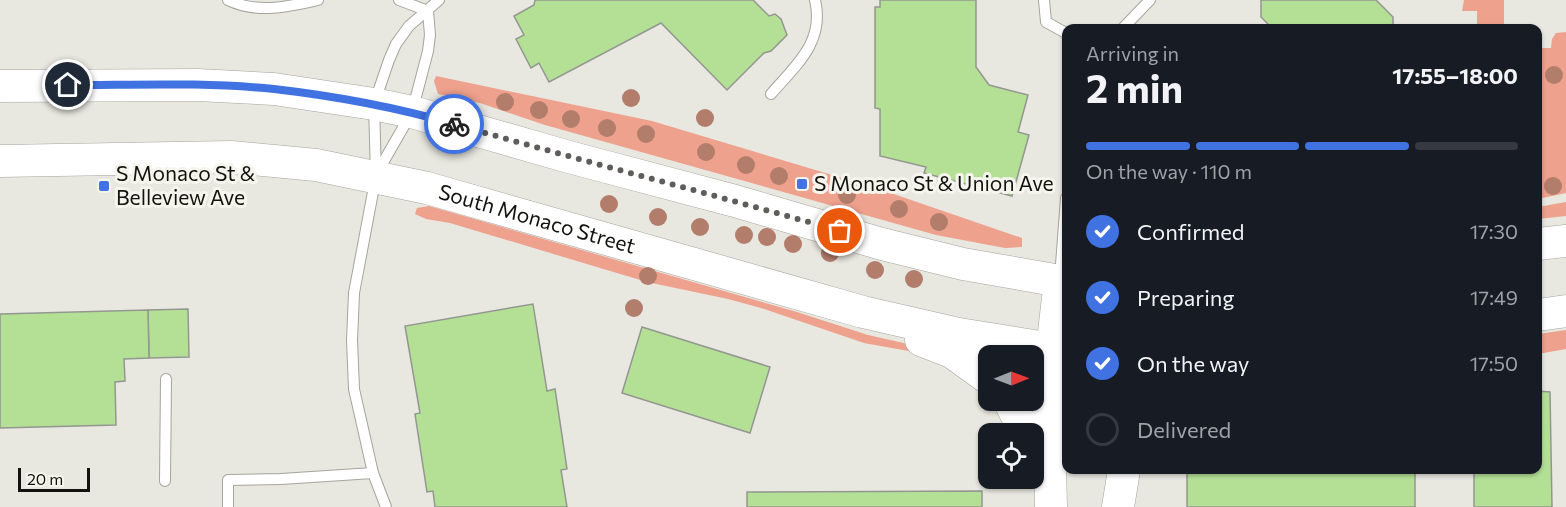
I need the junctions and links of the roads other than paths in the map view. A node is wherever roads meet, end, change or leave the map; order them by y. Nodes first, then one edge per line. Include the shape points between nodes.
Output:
1 (228, 0) edge
2 (318, 0) edge
3 (399, 0) edge
4 (439, 0) edge
5 (815, 0) edge
6 (1044, 0) edge
7 (1150, 0) edge
8 (428, 11) junction
9 (1127, 24) edge
10 (1062, 31) edge
11 (0, 86) edge
12 (771, 94) dead end
13 (374, 104) junction
14 (412, 112) junction
15 (0, 161) edge
16 (376, 176) junction
17 (1566, 241) edge
18 (1542, 244) edge
19 (1062, 281) edge
20 (1062, 298) edge
21 (835, 304) junction
22 (1566, 311) edge
23 (1542, 314) edge
24 (1059, 349) edge
25 (978, 371) edge
26 (166, 379) dead end
27 (373, 472) junction
28 (1114, 474) edge
29 (1123, 474) edge
30 (165, 481) dead end
31 (1037, 489) edge
32 (228, 507) edge
33 (386, 507) edge
34 (1039, 507) edge
35 (1051, 507) edge
36 (1116, 507) edge

1 - 2 lane via 259,9
3 - 8 lane
4 - 8 lane
5 - 12 lane via 818,27 807,54
6 - 10 lane via 1046,21
7 - 9 lane
8 - 13 lane via 409,26 396,44
8 - 14 lane via 428,51
11 - 13 main road via 198,85 274,89
13 - 14 main road
13 - 16 lane
14 - 16 lane
14 - 19 main road via 882,244 963,264
15 - 16 main road, South Monaco Street via 231,157 316,165
16 - 21 main road, South Monaco Street
16 - 27 lane via 354,293 352,340 354,389
17 - 18 main road
20 - 24 main road
21 - 24 main road, South Monaco Street via 959,334
21 - 25 main road via 952,352
22 - 23 main road
24 - 35 main road via 1048,383
26 - 30 lane
27 - 32 lane via 228,480
27 - 33 lane
28 - 36 main road
29 - 36 main road
31 - 34 main road

